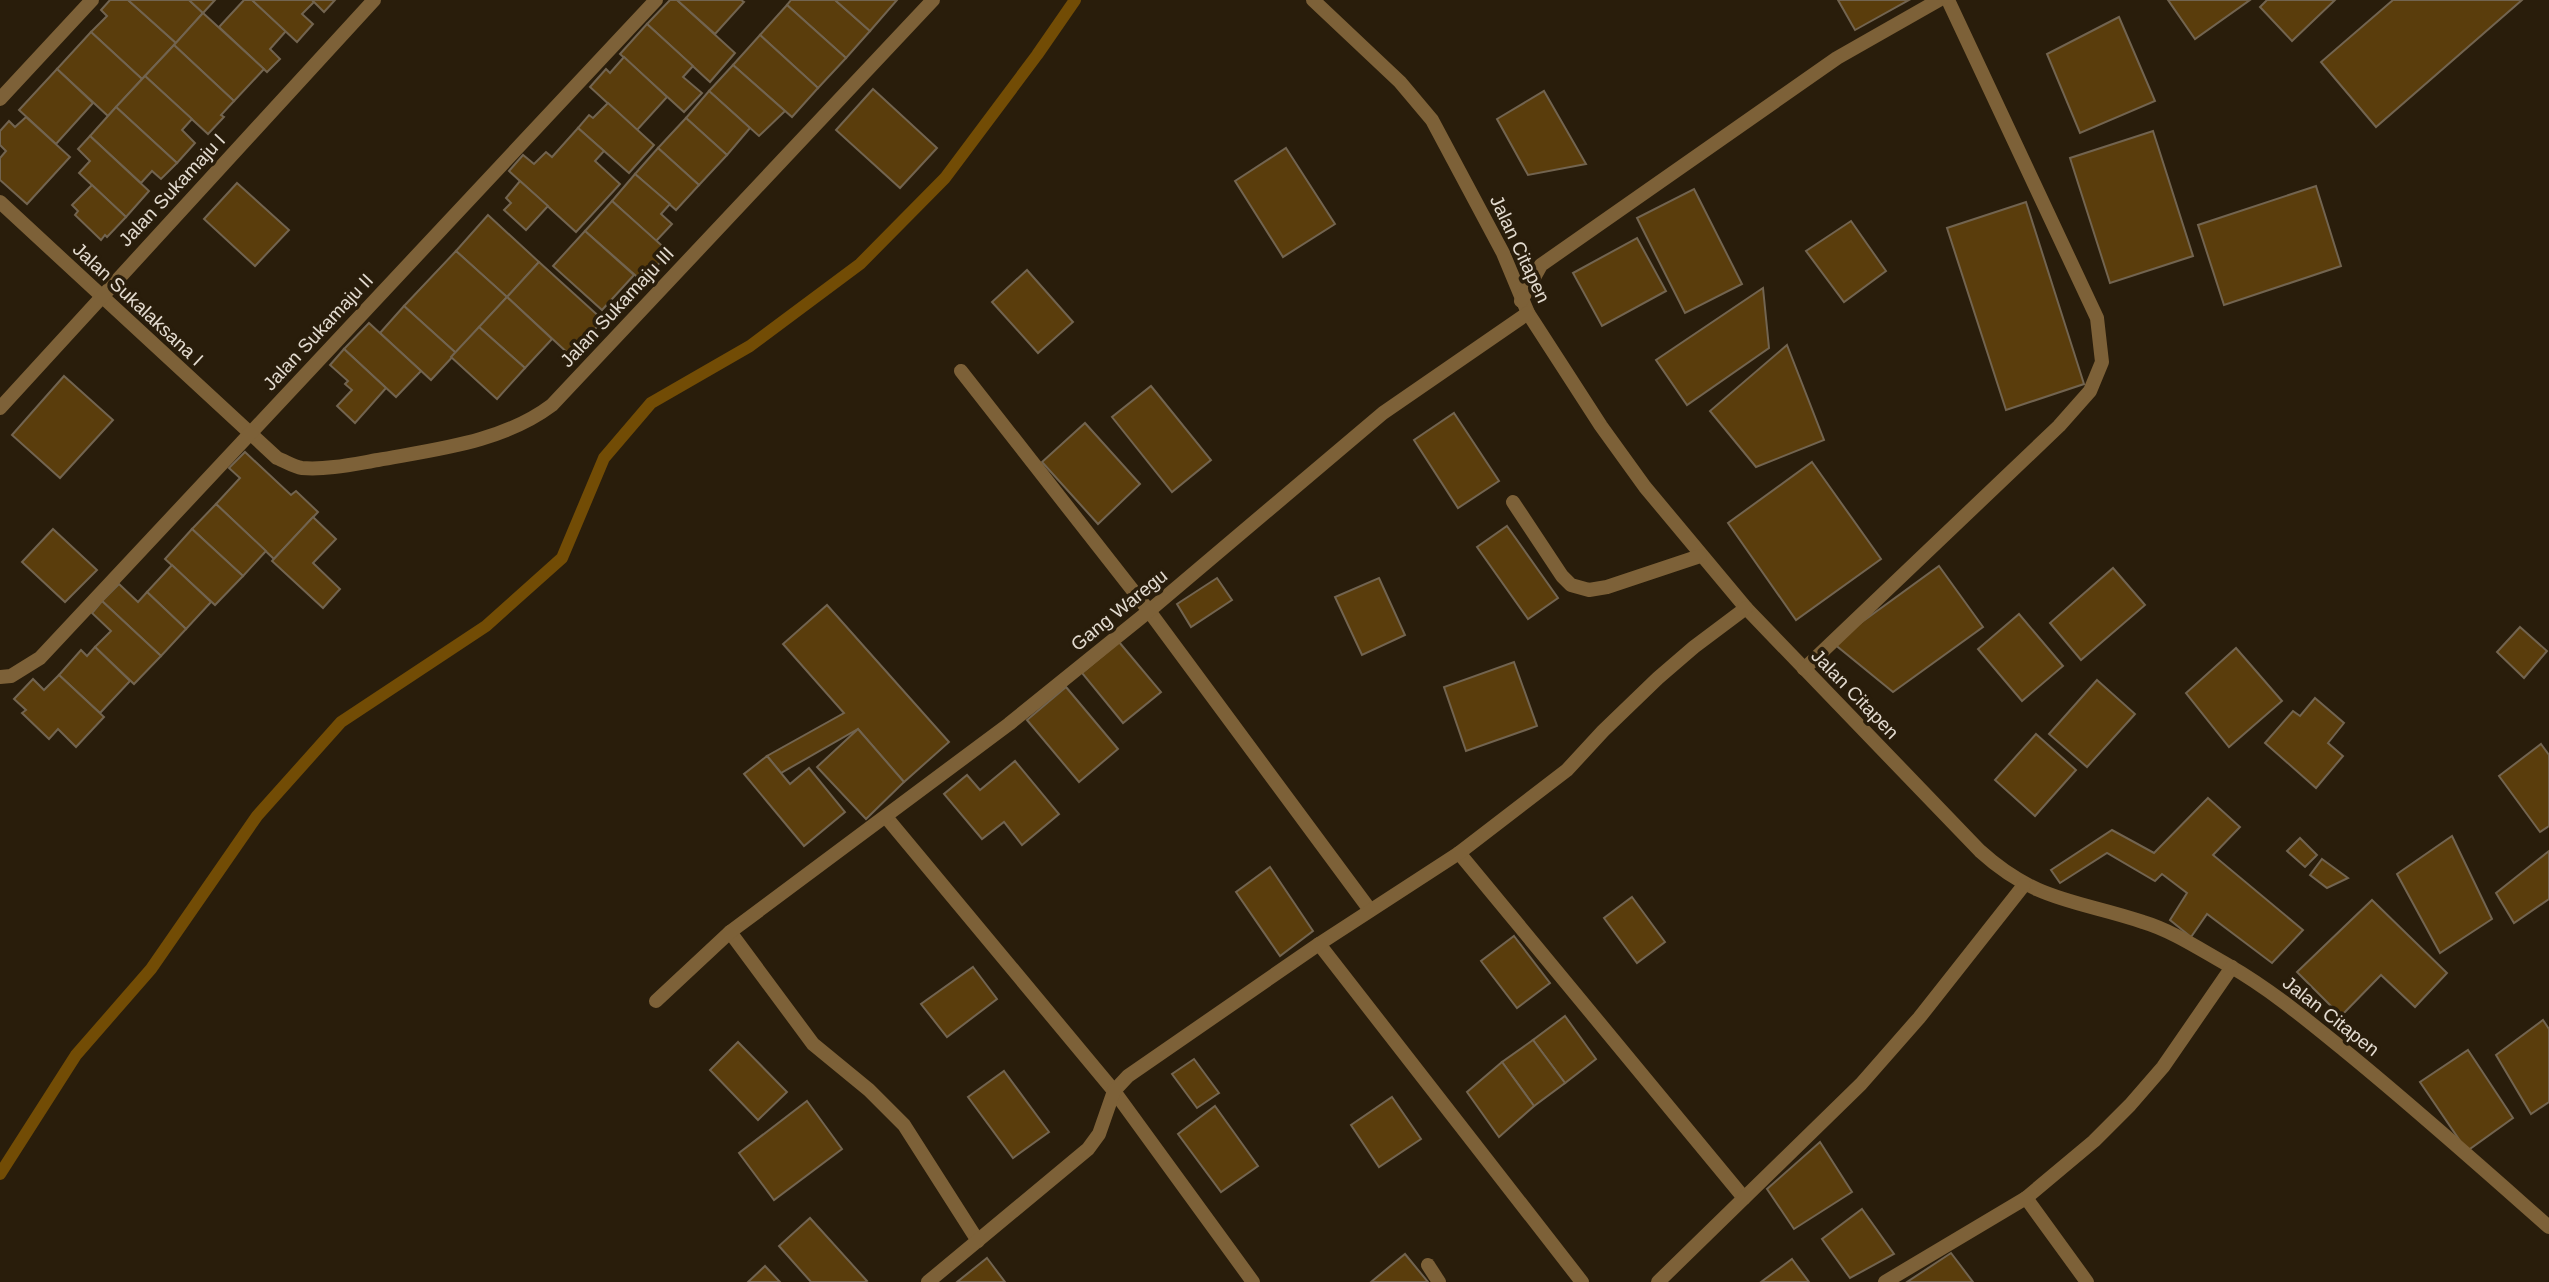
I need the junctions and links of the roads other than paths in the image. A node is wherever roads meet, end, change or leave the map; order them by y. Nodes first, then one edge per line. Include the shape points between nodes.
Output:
1 (92, 0) edge
2 (374, 0) edge
3 (656, 0) edge
4 (933, 0) edge
5 (1313, 0) edge
6 (1940, 0) edge
7 (1948, 0) edge
8 (0, 99) edge
9 (0, 202) edge
10 (102, 296) junction
11 (1525, 307) junction
12 (961, 370) dead end
13 (0, 408) edge
14 (250, 434) junction
15 (1513, 502) dead end
16 (1700, 556) junction
17 (1746, 608) junction
18 (1149, 611) junction
19 (1804, 669) junction
20 (0, 677) edge
21 (886, 817) junction
22 (1460, 853) junction
23 (2024, 885) junction
24 (1370, 910) junction
25 (730, 933) junction
26 (1319, 944) junction
27 (2232, 967) junction
28 (656, 1001) dead end
29 (1114, 1090) junction
30 (1744, 1198) junction
31 (2026, 1198) junction
32 (2549, 1227) edge
33 (978, 1241) junction
34 (1428, 1265) dead end
35 (928, 1282) edge
36 (1253, 1282) edge
37 (1439, 1282) edge
38 (1582, 1282) edge
39 (1658, 1282) edge
40 (1885, 1282) edge
41 (2087, 1282) edge

1 - 8 street
2 - 10 street, Jalan Sukamaju I
3 - 14 street, Jalan Sukamaju II
4 - 14 street, Jalan Sukamaju III via 552,405 533,419 472,441 321,468 300,468 277,458
5 - 11 street, Jalan Citapen via 1400,82 1432,120 1503,253
6 - 11 street via 1837,58 1541,265
7 - 19 street via 2097,318 2102,362 2090,391 2059,426
9 - 10 street, Jalan Sukalaksana I
10 - 13 street, Jalan Sukamaju I
10 - 14 street, Jalan Sukalaksana I
11 - 16 street, Jalan Citapen via 1601,426
11 - 18 street, Gang Waregu via 1383,413
12 - 18 street
14 - 20 street, Jalan Sukamaju II via 40,659 11,676
15 - 16 street via 1571,585 1589,590 1606,587
16 - 17 street, Jalan Citapen
17 - 19 street, Jalan Citapen
17 - 22 street via 1658,678 1567,770
18 - 21 street, Gang Waregu
18 - 24 street
19 - 23 street, Jalan Citapen via 1980,851
21 - 25 street, Gang Waregu
21 - 29 street
22 - 24 street
22 - 30 street
23 - 27 street, Jalan Citapen via 2145,922
23 - 30 street via 1861,1084
24 - 26 street
25 - 28 street, Gang Waregu
25 - 33 street via 813,1044 904,1125
26 - 29 street
26 - 38 street
27 - 31 street via 2163,1067 2130,1105
27 - 32 street, Jalan Citapen via 2281,999 2397,1093
29 - 33 street via 1099,1134 1088,1150
29 - 36 street
30 - 39 street
31 - 40 street
31 - 41 street
33 - 35 street
34 - 37 street

